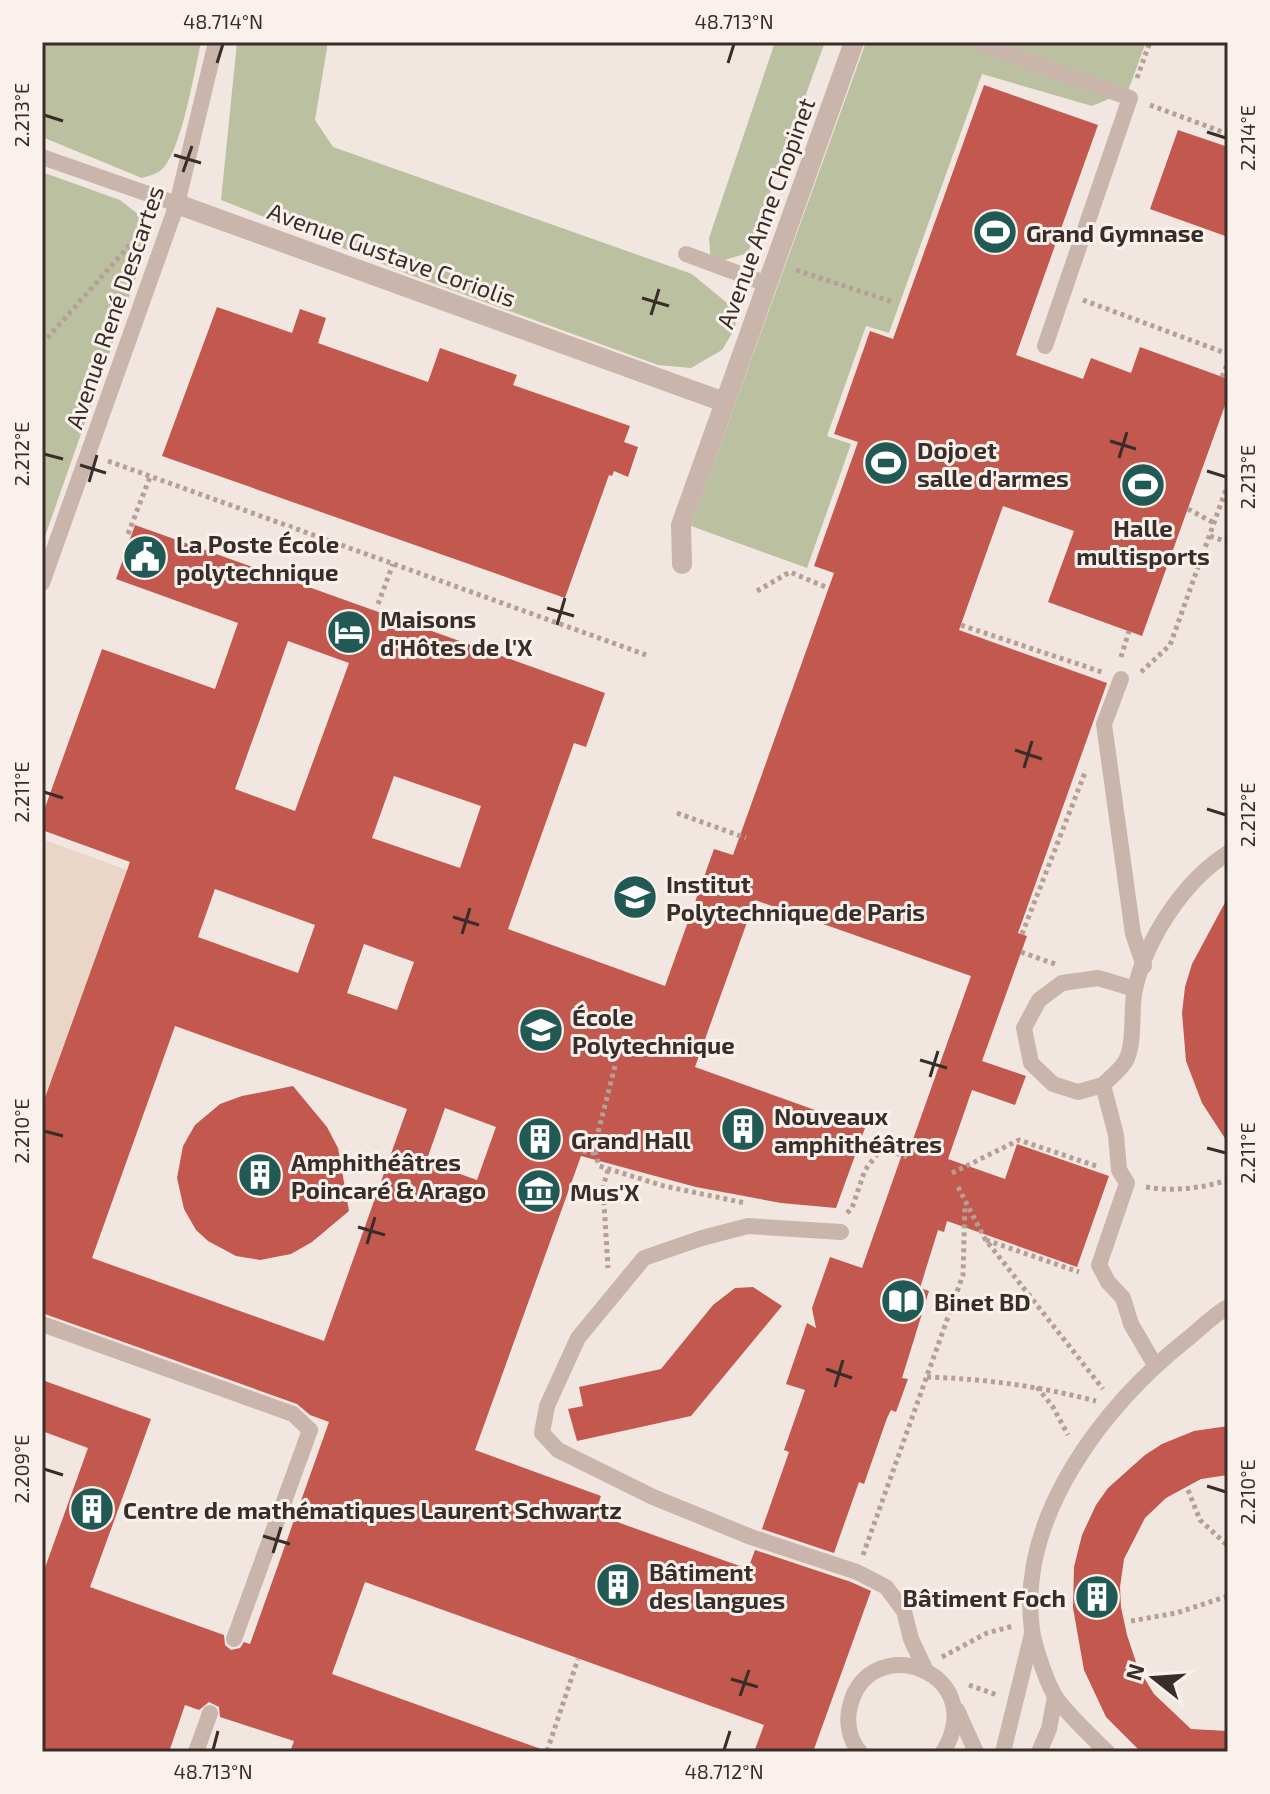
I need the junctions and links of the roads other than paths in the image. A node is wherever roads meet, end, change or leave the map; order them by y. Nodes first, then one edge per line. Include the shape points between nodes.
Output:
1 (216, 42) edge
2 (854, 42) edge
3 (975, 42) edge
4 (42, 157) edge
5 (177, 204) junction
6 (686, 254) dead end
7 (767, 284) junction
8 (1045, 346) dead end
9 (724, 402) junction
10 (682, 564) dead end
11 (42, 583) edge
12 (1117, 678) road end
13 (1228, 853) edge
14 (1144, 966) junction
15 (1135, 989) junction
16 (1103, 1085) junction
17 (841, 1232) dead end
18 (1226, 1305) edge
19 (42, 1324) edge
20 (1155, 1365) junction
21 (1032, 1627) junction
22 (234, 1639) dead end
23 (911, 1639) junction
24 (890, 1666) junction
25 (925, 1669) junction
26 (1055, 1697) junction
27 (954, 1704) junction
28 (210, 1713) dead end
29 (196, 1752) edge
30 (860, 1752) edge
31 (943, 1752) edge
32 (976, 1752) edge
33 (1003, 1752) edge
34 (1039, 1752) edge
35 (1107, 1752) edge

1 - 5 lane, Avenue René Descartes
2 - 7 street, Avenue Anne Chopinet
3 - 8 lane via 1130,98
4 - 5 lane, Avenue Gustave Coriolis
5 - 9 street, Avenue Gustave Coriolis
5 - 11 lane, Avenue René Descartes
6 - 7 lane
7 - 9 street, Avenue Anne Chopinet
9 - 10 street, Avenue Anne Chopinet via 681,525
12 - 14 lane via 1104,724 1133,934
13 - 14 lane via 1180,896 1158,929
14 - 15 lane
15 - 16 lane via 1126,1061
15 - 16 lane via 1098,978 1062,983 1039,1000 1024,1028 1031,1063 1053,1084 1078,1092
16 - 20 lane via 1125,1179 1099,1265 1123,1298
17 - 23 lane via 748,1226 644,1258 578,1338 547,1406 542,1433 558,1450 653,1497 886,1587 904,1611
18 - 20 lane
19 - 22 lane via 293,1414 310,1430
20 - 21 lane via 1116,1405 1065,1478 1037,1552 1030,1595
21 - 26 lane
21 - 33 lane
23 - 24 lane
23 - 25 lane
24 - 25 lane
24 - 30 lane via 874,1672 852,1698 850,1732
25 - 27 lane
26 - 34 lane
26 - 35 lane
27 - 31 lane via 952,1737
27 - 32 lane
28 - 29 lane

